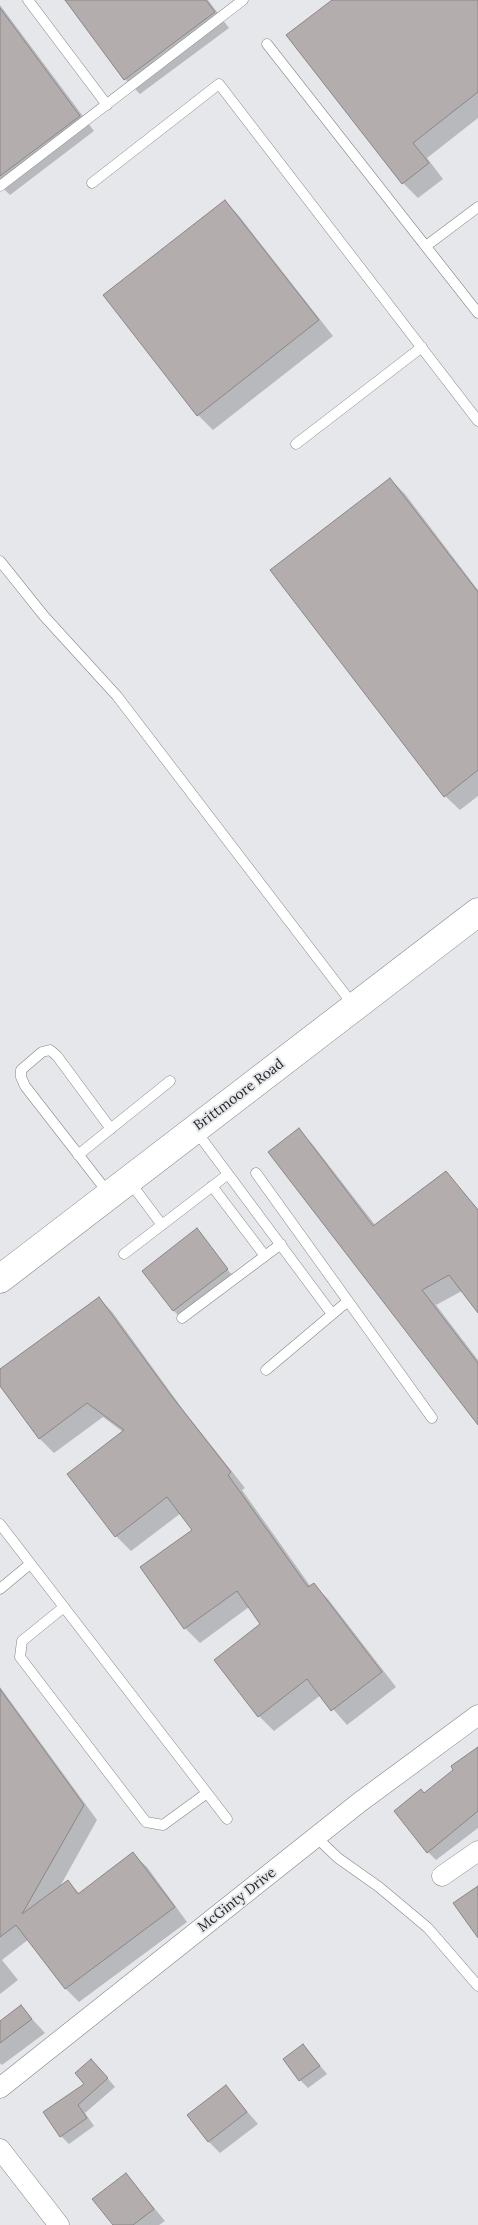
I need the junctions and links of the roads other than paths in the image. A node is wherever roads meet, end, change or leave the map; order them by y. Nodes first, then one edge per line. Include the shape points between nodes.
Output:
1 (28, 0) edge
2 (241, 1) edge
3 (267, 44) dead end
4 (107, 105) junction
5 (92, 183) dead end
6 (0, 186) edge
7 (478, 207) edge
8 (426, 246) junction
9 (478, 314) edge
10 (422, 347) junction
11 (478, 420) edge
12 (296, 444) dead end
13 (0, 561) edge
14 (478, 912) edge
15 (355, 1007) junction
16 (170, 1081) dead end
17 (111, 1129) junction
18 (195, 1129) junction
19 (78, 1155) junction
20 (256, 1173) dead end
21 (228, 1175) junction
22 (212, 1186) junction
23 (119, 1188) junction
24 (162, 1225) junction
25 (281, 1244) junction
26 (124, 1254) dead end
27 (265, 1256) junction
28 (0, 1279) edge
29 (348, 1302) junction
30 (332, 1314) junction
31 (182, 1318) dead end
32 (266, 1370) dead end
33 (432, 1418) dead end
34 (0, 1524) edge
35 (30, 1564) junction
36 (0, 1589) edge
37 (64, 1607) junction
38 (478, 1715) edge
39 (208, 1793) junction
40 (227, 1818) dead end
41 (316, 1838) junction
42 (478, 1851) edge
43 (442, 1876) dead end
44 (478, 1986) edge
45 (0, 2088) edge
46 (0, 2149) edge
47 (59, 2225) edge

1 - 4 lane
2 - 4 lane
3 - 8 lane
4 - 6 lane
5 - 10 lane via 219,84
7 - 8 lane
8 - 9 lane
10 - 11 lane
10 - 12 lane
13 - 15 lane via 44,616 117,696
14 - 15 main road, Brittmoore Road
15 - 18 main road, Brittmoore Road
16 - 17 lane
17 - 19 lane
17 - 19 lane via 57,1056 50,1050 42,1052 21,1070 21,1077
18 - 21 lane
18 - 23 main road, Brittmoore Road
19 - 23 lane
20 - 29 lane
21 - 22 lane
21 - 25 lane
22 - 24 lane
22 - 27 lane
23 - 24 lane
23 - 28 main road, Brittmoore Road
24 - 26 lane
25 - 27 lane
25 - 30 lane
27 - 31 lane
29 - 30 lane
29 - 33 lane
30 - 32 lane
34 - 35 lane
35 - 36 lane
35 - 37 lane
37 - 39 lane
37 - 39 lane via 22,1641 20,1657 146,1822 163,1825
38 - 41 street, McGinty Drive
39 - 40 lane
41 - 44 lane via 428,1928
41 - 45 street, McGinty Drive
42 - 43 street
46 - 47 street

